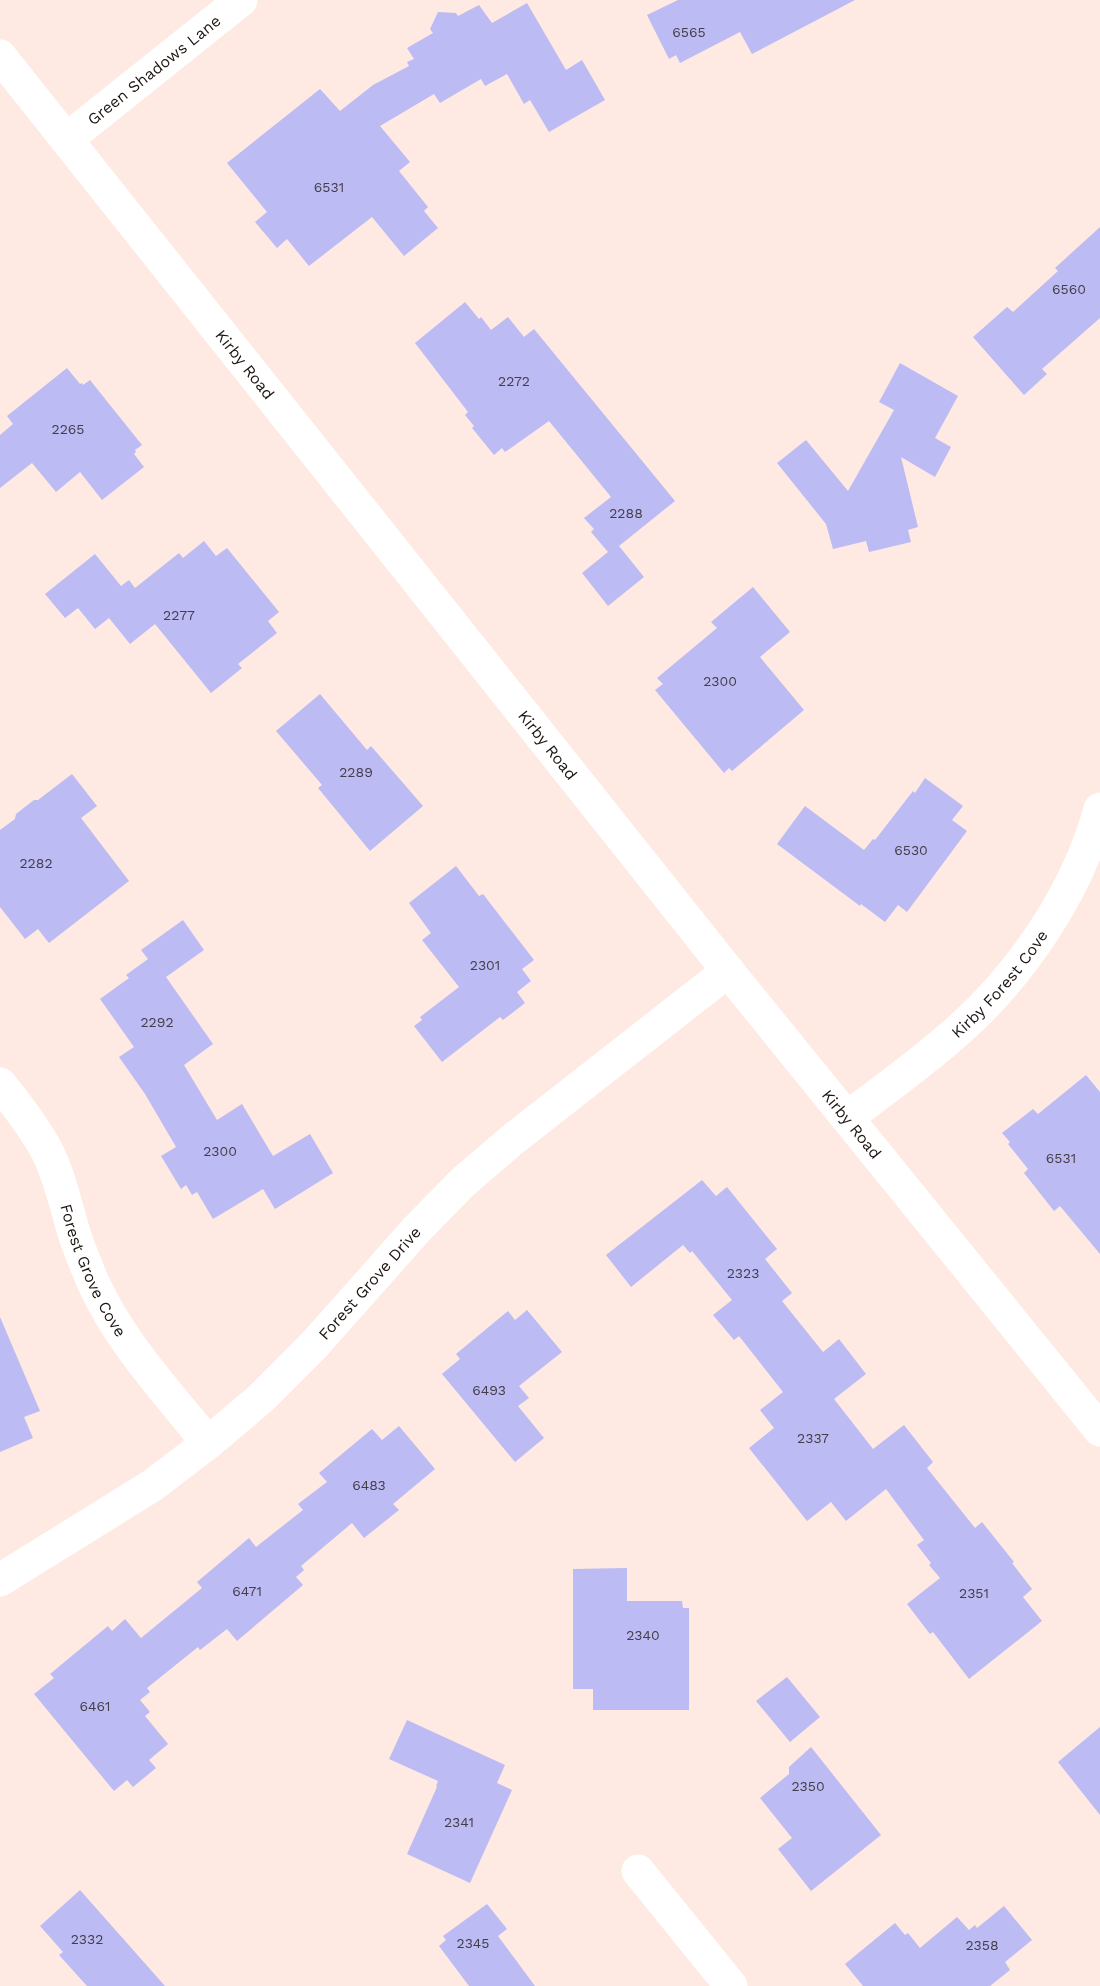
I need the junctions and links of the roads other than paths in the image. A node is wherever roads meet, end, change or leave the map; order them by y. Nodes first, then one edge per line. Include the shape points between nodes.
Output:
1 (241, 0) edge
2 (0, 56) edge
3 (67, 139) junction
4 (1100, 809) edge
5 (728, 971) junction
6 (0, 1084) edge
7 (847, 1118) junction
8 (1100, 1430) edge
9 (208, 1443) junction
10 (0, 1580) edge
11 (638, 1871) dead end
12 (731, 1986) edge

1 - 3 street, Green Shadows Lane
2 - 3 street, Kirby Road
3 - 5 street, Kirby Road
4 - 7 street, Kirby Forest Cove via 1070,887 1038,940 1000,989 962,1027
5 - 7 street, Kirby Road
5 - 9 street, Forest Grove Drive via 462,1183 315,1344 260,1399
6 - 9 street, Forest Grove Cove via 47,1151 75,1236 117,1326
7 - 8 street, Kirby Road
9 - 10 street, Forest Grove Drive via 153,1485
11 - 12 street

